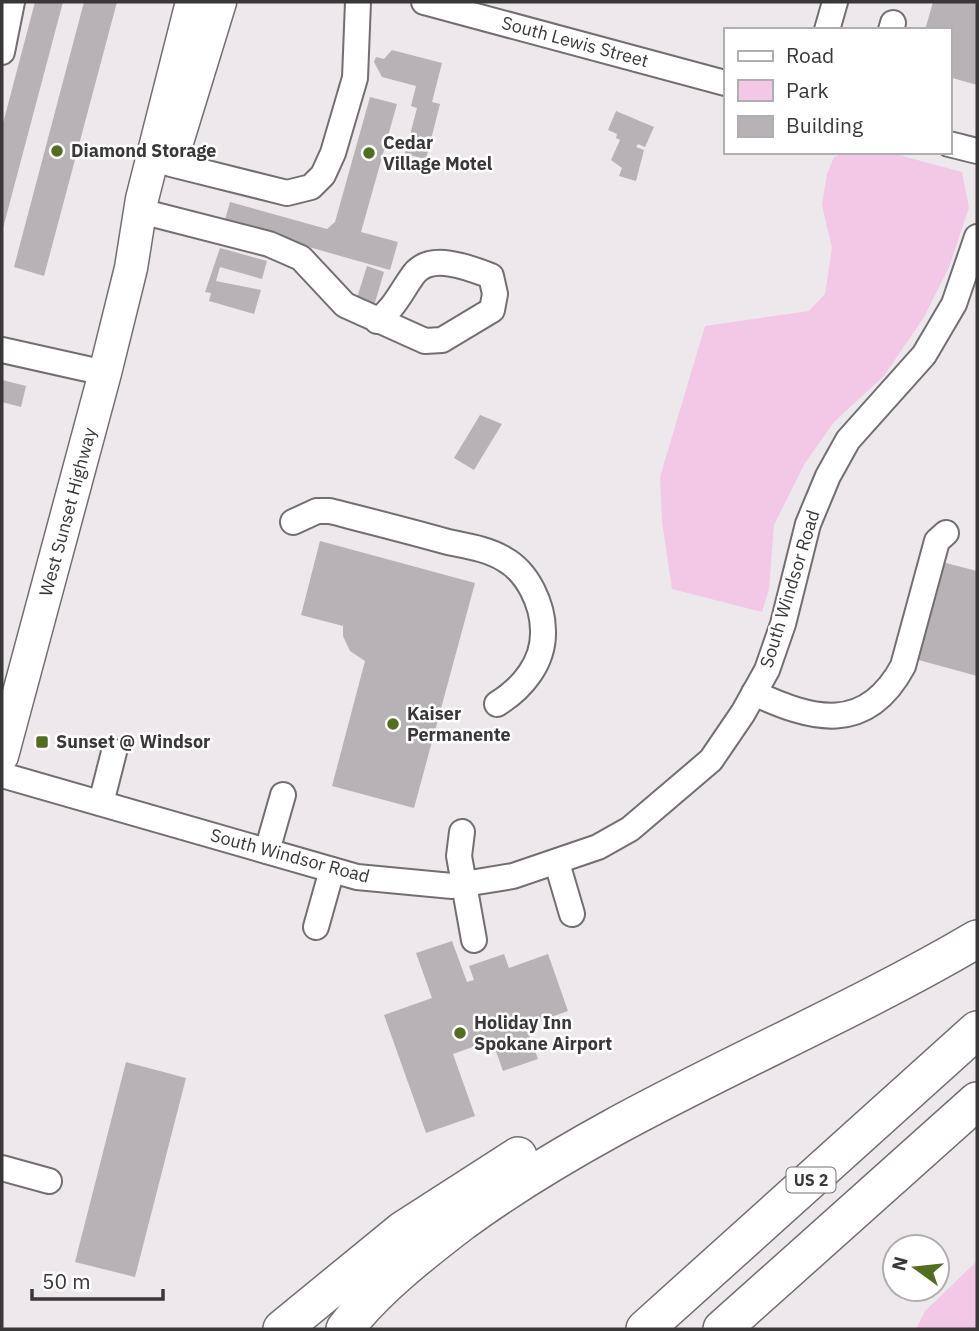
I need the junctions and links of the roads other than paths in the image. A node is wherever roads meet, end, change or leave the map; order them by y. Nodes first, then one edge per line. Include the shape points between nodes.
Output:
1 (12, 2) edge
2 (192, 2) edge
3 (220, 2) edge
4 (358, 2) edge
5 (424, 2) edge
6 (835, 2) edge
7 (828, 28) edge
8 (2, 52) edge
9 (724, 83) edge
10 (951, 144) edge
11 (977, 151) edge
12 (171, 164) junction
13 (156, 215) junction
14 (977, 237) edge
15 (131, 268) junction
16 (377, 321) dead end
17 (2, 350) edge
18 (105, 373) junction
19 (293, 522) dead end
20 (946, 533) dead end
21 (754, 693) junction
22 (497, 704) dead end
23 (114, 751) dead end
24 (2, 756) edge
25 (2, 775) edge
26 (282, 795) dead end
27 (101, 803) junction
28 (462, 832) dead end
29 (267, 851) junction
30 (557, 863) junction
31 (332, 870) junction
32 (464, 884) junction
33 (572, 914) dead end
34 (316, 928) dead end
35 (977, 939) edge
36 (474, 940) dead end
37 (977, 1030) edge
38 (977, 1101) edge
39 (660, 1102) junction
40 (977, 1116) edge
41 (2, 1168) edge
42 (49, 1181) dead end
43 (282, 1329) edge
44 (345, 1329) edge
45 (645, 1329) edge
46 (722, 1329) edge
47 (760, 1329) edge

1 - 8 street
2 - 15 main road, West Sunset Highway via 142,199
3 - 12 main road, West Sunset Highway
4 - 12 street via 355,78 333,153 323,175 311,187 287,193
5 - 9 street, South Lewis Street
6 - 7 street
10 - 11 street
12 - 13 main road, West Sunset Highway
13 - 15 main road, West Sunset Highway
13 - 16 street via 269,244 301,258 345,305
14 - 21 street, South Windsor Road via 954,304 924,355 848,440 828,475 808,523 783,624
15 - 18 main road, West Sunset Highway
17 - 18 street
18 - 24 main road, West Sunset Highway
19 - 22 street via 317,511 330,511 489,552 514,566 535,596 543,638 534,667
20 - 21 street via 937,541 903,666 875,701 846,715 816,716
21 - 30 street, South Windsor Road via 711,760 670,797 630,829
23 - 27 street
25 - 27 street, South Windsor Road
26 - 29 street
27 - 29 street, South Windsor Road
28 - 32 street via 459,856
29 - 31 street, South Windsor Road
30 - 32 street, South Windsor Road
30 - 33 street
31 - 32 street, South Windsor Road via 405,883
31 - 34 street
32 - 36 street
35 - 39 highway
37 - 45 highway, US 2
38 - 46 highway, US 2
39 - 43 highway via 545,1143 465,1187 403,1230
39 - 44 highway via 518,1182 422,1252
40 - 47 highway
41 - 42 street

